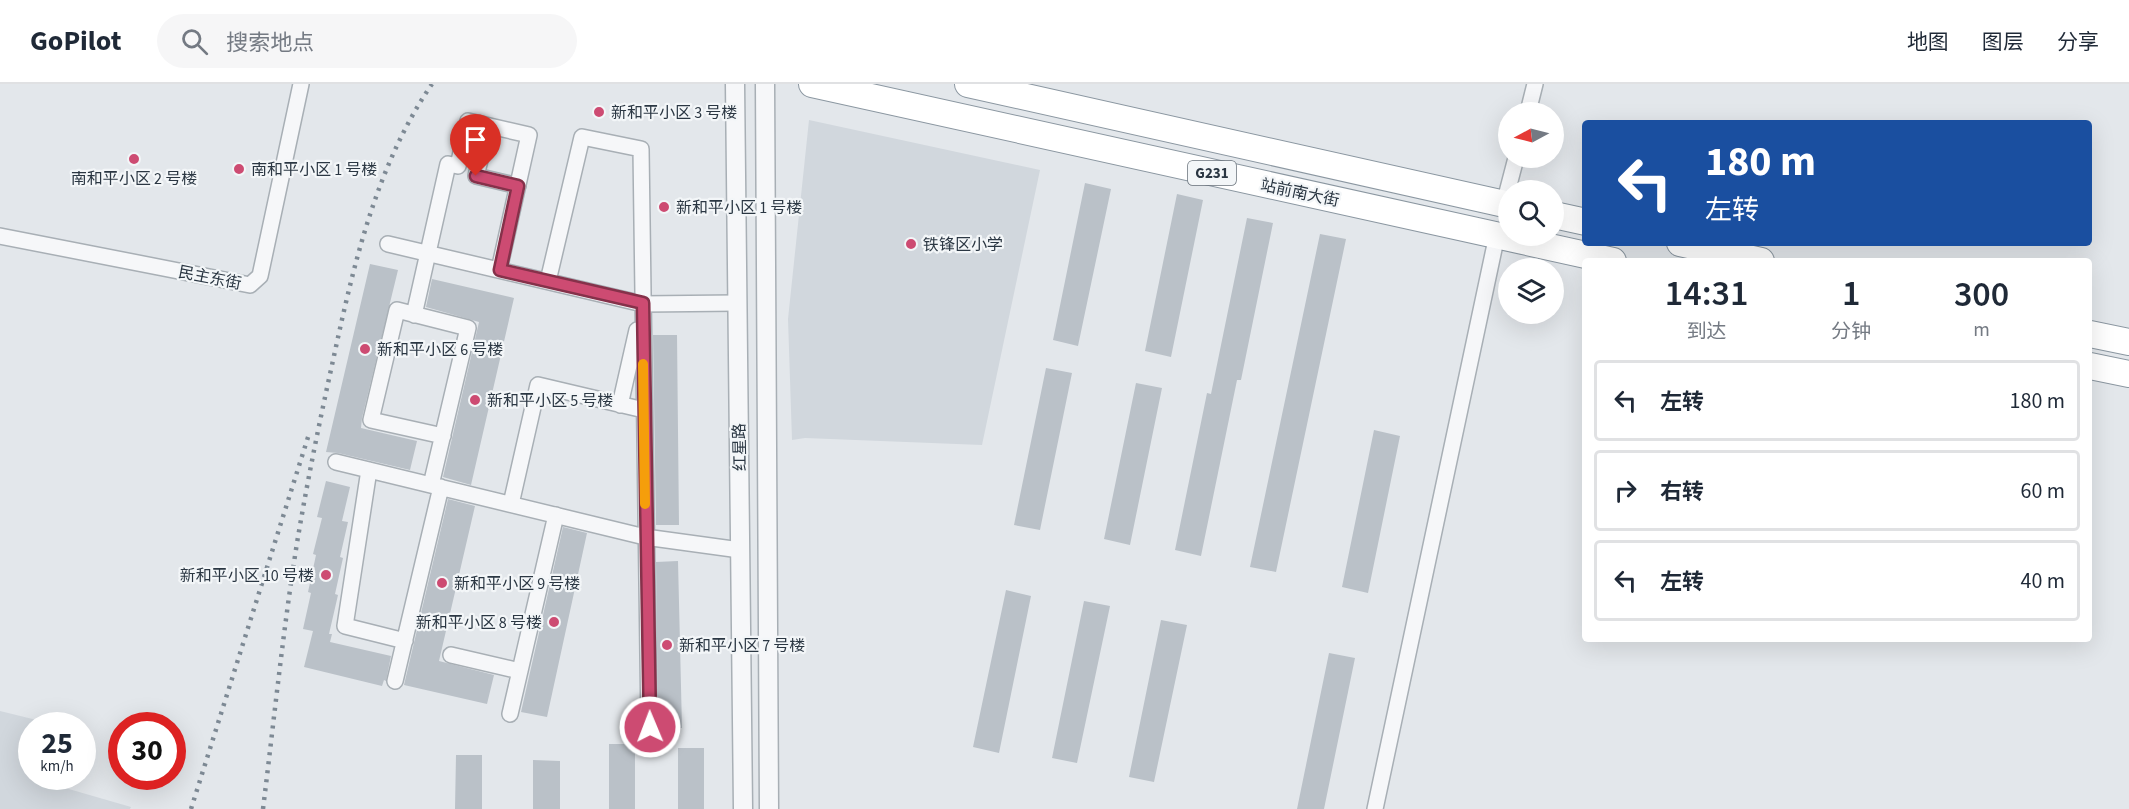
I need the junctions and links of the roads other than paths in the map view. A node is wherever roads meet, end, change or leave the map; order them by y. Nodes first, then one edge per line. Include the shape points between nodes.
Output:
1 (301, 84) edge
2 (735, 84) edge
3 (765, 84) edge
4 (812, 84) edge
5 (968, 84) edge
6 (1535, 84) edge
7 (1530, 102) edge
8 (462, 148) junction
9 (518, 186) junction
10 (1498, 202) edge
11 (1564, 217) edge
12 (1582, 221) edge
13 (0, 236) edge
14 (1497, 236) junction
15 (388, 244) dead end
16 (1694, 246) edge
17 (428, 254) junction
18 (1599, 258) edge
19 (1748, 258) edge
20 (500, 270) junction
21 (548, 281) junction
22 (643, 303) junction
23 (737, 303) junction
24 (414, 315) junction
25 (2092, 334) edge
26 (2129, 342) edge
27 (2092, 366) edge
28 (2129, 374) edge
29 (620, 405) junction
30 (644, 410) junction
31 (443, 436) junction
32 (336, 462) dead end
33 (369, 470) junction
34 (436, 486) junction
35 (511, 504) junction
36 (556, 515) junction
37 (645, 537) junction
38 (740, 550) junction
39 (405, 641) junction
40 (451, 655) dead end
41 (520, 672) junction
42 (395, 681) dead end
43 (510, 714) dead end
44 (650, 727) dead end
45 (743, 809) edge
46 (769, 809) edge
47 (1375, 809) edge

1 - 13 street, 民主东街 via 260,276 250,285
2 - 23 street, 红星路
3 - 46 street, 红星路
4 - 14 highway, 站前南大街 / G231
5 - 10 highway, 站前南大街 / G231
6 - 7 street
8 - 9 street via 472,151 471,158 480,160 476,176
8 - 9 street via 468,121 529,135
8 - 17 street via 458,166 448,164
9 - 20 street
11 - 12 highway
14 - 18 highway, 站前南大街 / G231
14 - 47 street
15 - 17 street
16 - 19 highway
17 - 20 street
17 - 24 street
20 - 21 street
21 - 22 street
21 - 22 street via 582,137 641,148
22 - 23 street
22 - 29 street
22 - 30 street
23 - 38 street, 红星路
24 - 31 street via 468,327
24 - 31 street via 397,310 371,420
25 - 26 highway
27 - 28 highway
29 - 30 street
29 - 35 street via 538,385
30 - 37 street
31 - 34 street
32 - 33 street
33 - 34 street
33 - 39 street via 345,626
34 - 35 street
34 - 39 street
35 - 36 street
36 - 37 street
36 - 41 street
37 - 38 street
37 - 44 street
38 - 45 street, 红星路
39 - 42 street
40 - 41 street
41 - 43 street

